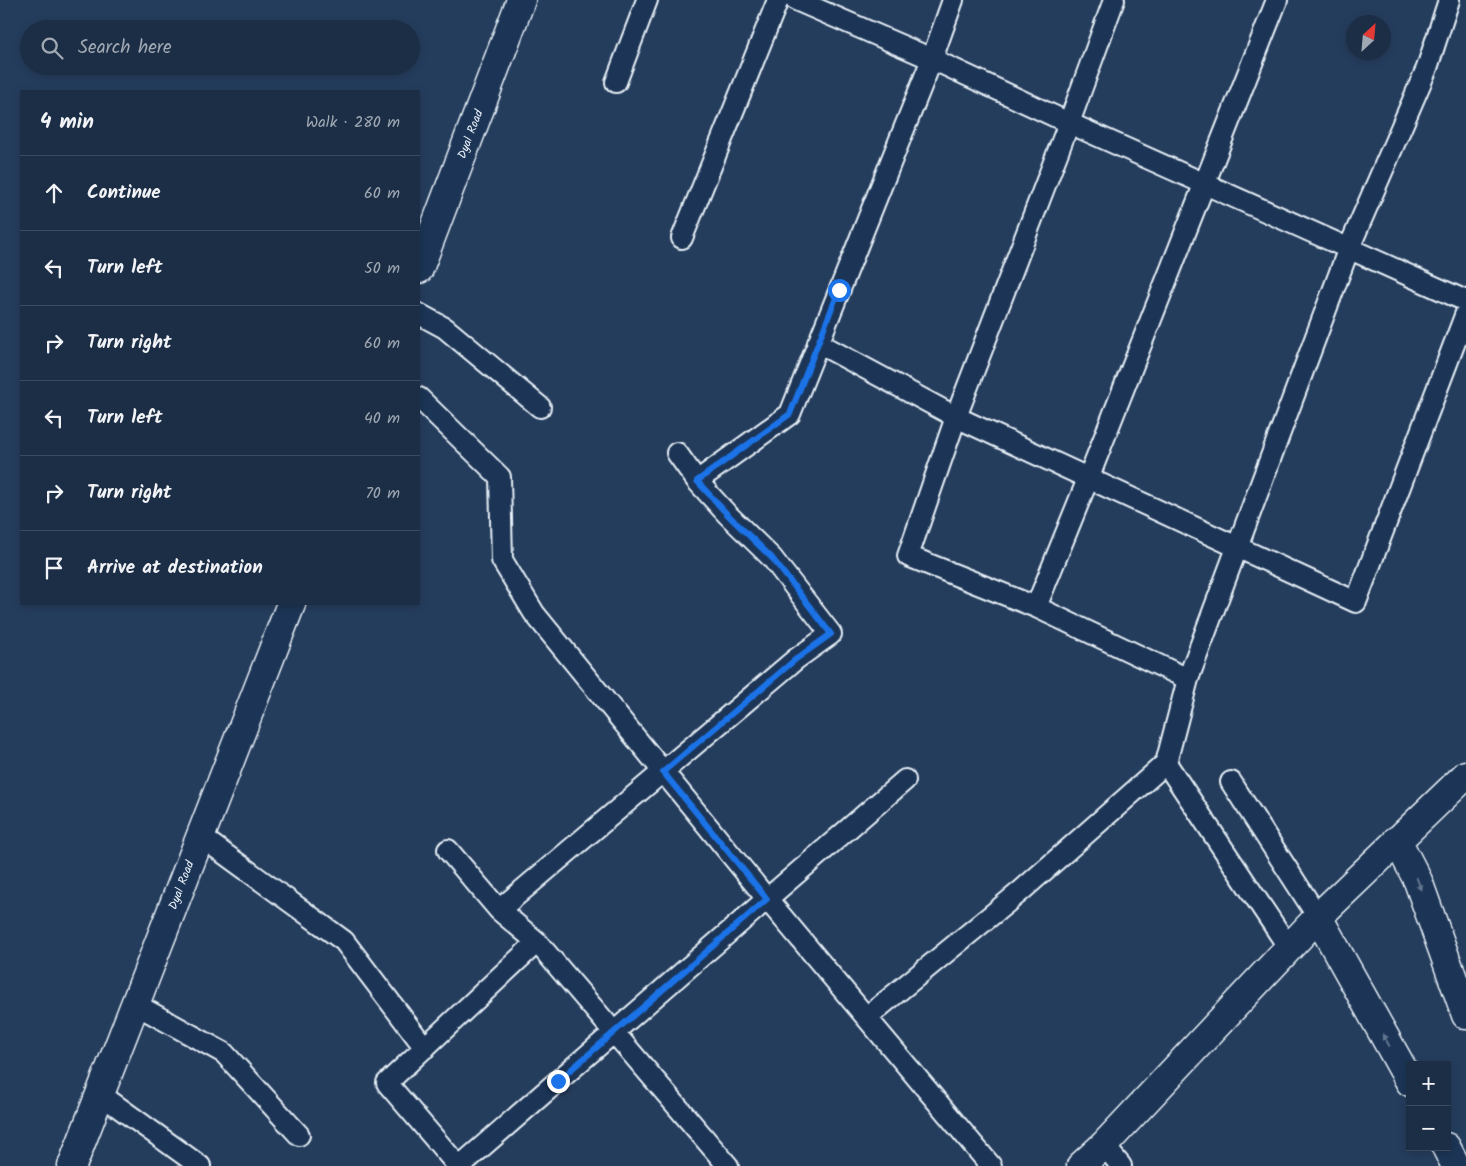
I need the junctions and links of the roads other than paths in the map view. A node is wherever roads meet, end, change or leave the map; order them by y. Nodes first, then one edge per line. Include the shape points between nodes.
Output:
1 (521, 0) edge
2 (647, 0) edge
3 (778, 0) edge
4 (796, 0) edge
5 (953, 0) edge
6 (1114, 0) edge
7 (1277, 0) edge
8 (1449, 0) edge
9 (932, 58) junction
10 (616, 82) dead end
11 (1069, 123) junction
12 (1204, 183) junction
13 (682, 238) dead end
14 (1349, 248) junction
15 (420, 265) edge
16 (1466, 301) edge
17 (1466, 313) edge
18 (420, 315) edge
19 (818, 343) junction
20 (420, 399) edge
21 (540, 407) dead end
22 (956, 417) junction
23 (677, 453) dead end
24 (1088, 479) junction
25 (697, 481) junction
26 (1237, 547) junction
27 (290, 605) edge
28 (1036, 607) junction
29 (1188, 679) junction
30 (1166, 763) junction
31 (663, 772) junction
32 (1466, 775) edge
33 (905, 780) dead end
34 (1231, 782) dead end
35 (200, 836) junction
36 (1398, 840) junction
37 (448, 850) dead end
38 (767, 899) junction
39 (499, 910) junction
40 (1318, 917) junction
41 (537, 942) junction
42 (1289, 948) junction
43 (135, 1004) junction
44 (1466, 1015) edge
45 (866, 1017) junction
46 (614, 1033) junction
47 (425, 1048) junction
48 (1406, 1075) edge
49 (100, 1094) junction
50 (299, 1135) dead end
51 (1104, 1145) junction
52 (1448, 1151) edge
53 (72, 1166) edge
54 (200, 1166) edge
55 (459, 1166) edge
56 (728, 1166) edge
57 (991, 1166) edge
58 (1082, 1166) edge
59 (1121, 1166) edge
60 (1456, 1166) edge

1 - 15 street, Dyal Road
2 - 10 street
3 - 13 street
4 - 9 street
5 - 9 street
6 - 11 street
7 - 12 street
8 - 14 street via 1426,68
9 - 11 street
9 - 19 street
11 - 12 street
11 - 22 street
12 - 14 street
12 - 24 street
14 - 16 street
14 - 26 street
17 - 26 street via 1356,602
18 - 21 street via 445,328
19 - 22 street
19 - 25 street via 790,414
20 - 31 street via 500,477 502,560 534,614
22 - 24 street
22 - 28 street via 908,556
23 - 25 street
24 - 26 street
24 - 28 street
25 - 31 street via 772,558 831,634 796,659
26 - 29 street
27 - 35 street, Dyal Road
28 - 29 street
29 - 30 street
30 - 42 street
30 - 45 street via 1021,892
31 - 38 street
31 - 39 street
32 - 36 street
33 - 38 street
34 - 40 street
35 - 43 street, Dyal Road
35 - 47 street via 344,942
36 - 40 street
36 -> 44 street via 1418,881
37 - 39 street
38 - 45 street
38 - 46 street
39 - 41 street
40 - 42 street
48 -> 40 street
41 - 46 street
41 - 47 street
42 - 51 street
43 - 49 street, Dyal Road
43 - 50 street via 224,1053
45 - 57 street
46 - 55 street
46 - 56 street
47 - 55 street via 387,1082
49 - 53 street, Dyal Road
49 - 54 street
51 - 58 street
51 - 59 street
52 - 60 street

